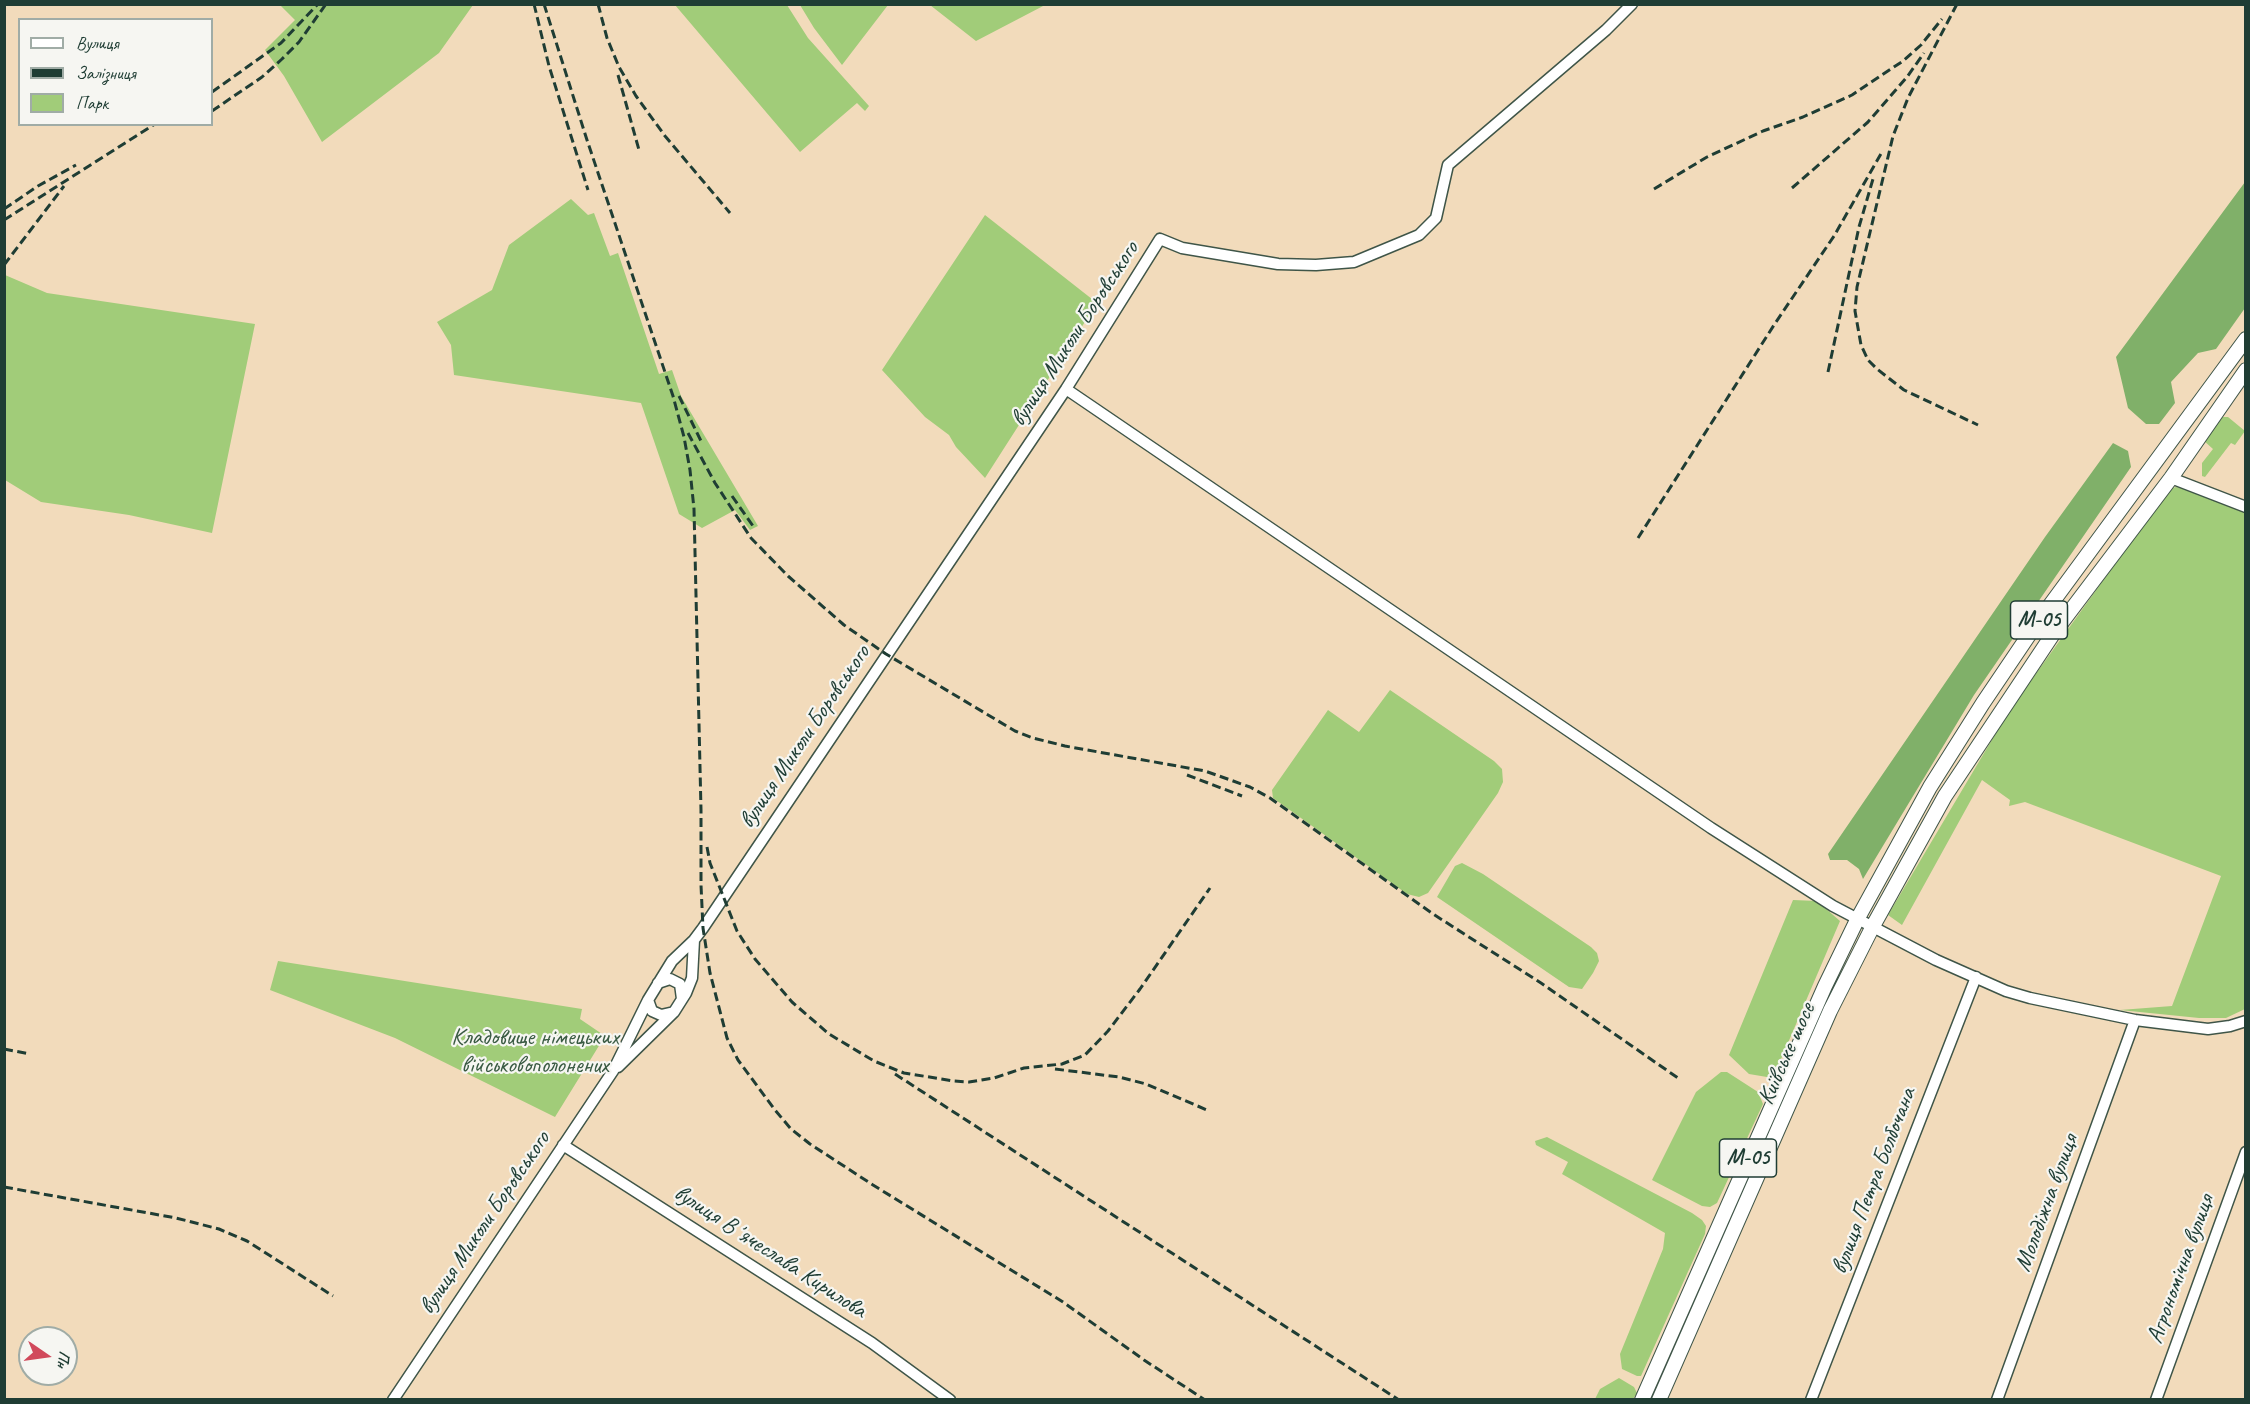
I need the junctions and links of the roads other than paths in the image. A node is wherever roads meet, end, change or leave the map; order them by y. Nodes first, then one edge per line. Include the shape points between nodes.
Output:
1 (1632, 4) edge
2 (2246, 339) edge
3 (2246, 370) edge
4 (1066, 389) junction
5 (2171, 478) junction
6 (2246, 507) edge
7 (1858, 918) junction
8 (1873, 926) junction
9 (694, 940) junction
10 (1977, 977) junction
11 (658, 983) junction
12 (682, 999) junction
13 (648, 1000) junction
14 (674, 1012) junction
15 (2135, 1020) junction
16 (2246, 1021) edge
17 (613, 1071) junction
18 (563, 1145) junction
19 (2246, 1152) edge
20 (393, 1400) edge
21 (950, 1400) edge
22 (1642, 1400) edge
23 (1659, 1400) edge
24 (1811, 1400) edge
25 (1997, 1400) edge
26 (2156, 1400) edge

1 - 4 street, вулиця Миколи Боровського via 1448,165 1436,218 1419,235 1354,262 1316,265 1278,264 1193,250 1160,239
2 - 7 main road, М-05 via 2037,623 1983,703 1930,787
3 - 5 main road, М-05
4 - 7 street via 1711,828 1805,890
4 - 9 street, вулиця Миколи Боровського
5 - 6 street
5 - 8 main road, М-05 via 1998,713 1945,796
7 - 8 street
7 - 22 main road, М-05 via 1824,986
8 - 10 street
8 - 23 main road, Київське шосе / М-05 via 1830,1011
9 - 11 street, вулиця Миколи Боровського via 672,961
9 - 12 street, вулиця Миколи Боровського via 692,978
10 - 15 street via 2030,998
10 - 24 street, вулиця Петра Болбочана
11 - 12 street via 670,979 680,984
11 - 13 street, вулиця Миколи Боровського
12 - 14 street, вулиця Миколи Боровського
13 - 14 street via 652,1011 660,1015
13 - 17 street, вулиця Миколи Боровського
14 - 17 street, вулиця Миколи Боровського
15 - 16 street via 2208,1029
15 - 25 street, Молодіжна вулиця
17 - 18 street, вулиця Миколи Боровського
18 - 20 street, вулиця Миколи Боровського
18 - 21 street, вулиця Вʼячеслава Кирилова via 872,1343
19 - 26 street, Агрономічна вулиця

